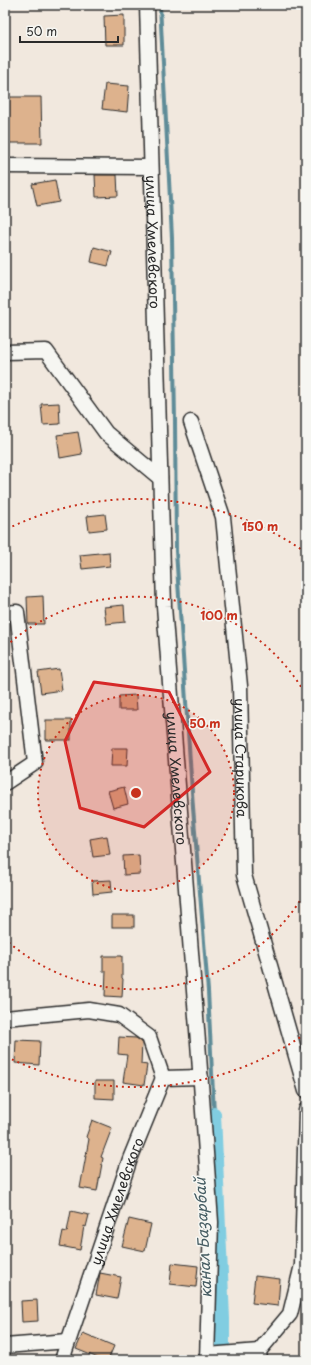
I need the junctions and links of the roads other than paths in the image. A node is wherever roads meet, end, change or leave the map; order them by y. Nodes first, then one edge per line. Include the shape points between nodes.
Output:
1 (147, 5) edge
2 (5, 166) edge
3 (151, 167) junction
4 (5, 352) edge
5 (191, 422) dead end
6 (160, 478) junction
7 (5, 613) edge
8 (5, 784) edge
9 (5, 1018) edge
10 (201, 1077) junction
11 (163, 1078) junction
12 (306, 1091) edge
13 (306, 1110) edge
14 (68, 1341) junction
15 (5, 1346) edge
16 (256, 1354) edge
17 (208, 1356) edge
18 (62, 1360) edge

1 - 3 street, улица Хмелевского
2 - 3 street
3 - 6 street, улица Хмелевского
4 - 6 street via 46,351 106,433
5 - 12 street, улица Старикова via 223,517 240,686 244,875
6 - 10 street, улица Хмелевского via 164,606
7 - 8 street via 17,612 34,763
9 - 11 street via 89,1010 119,1015 149,1037
10 - 11 street
10 - 17 street, улица Хмелевского via 211,1222
11 - 14 street, улица Хмелевского via 130,1159
13 - 16 street via 302,1265 290,1314
14 - 15 street
14 - 18 street, улица Хмелевского
16 - 17 street

